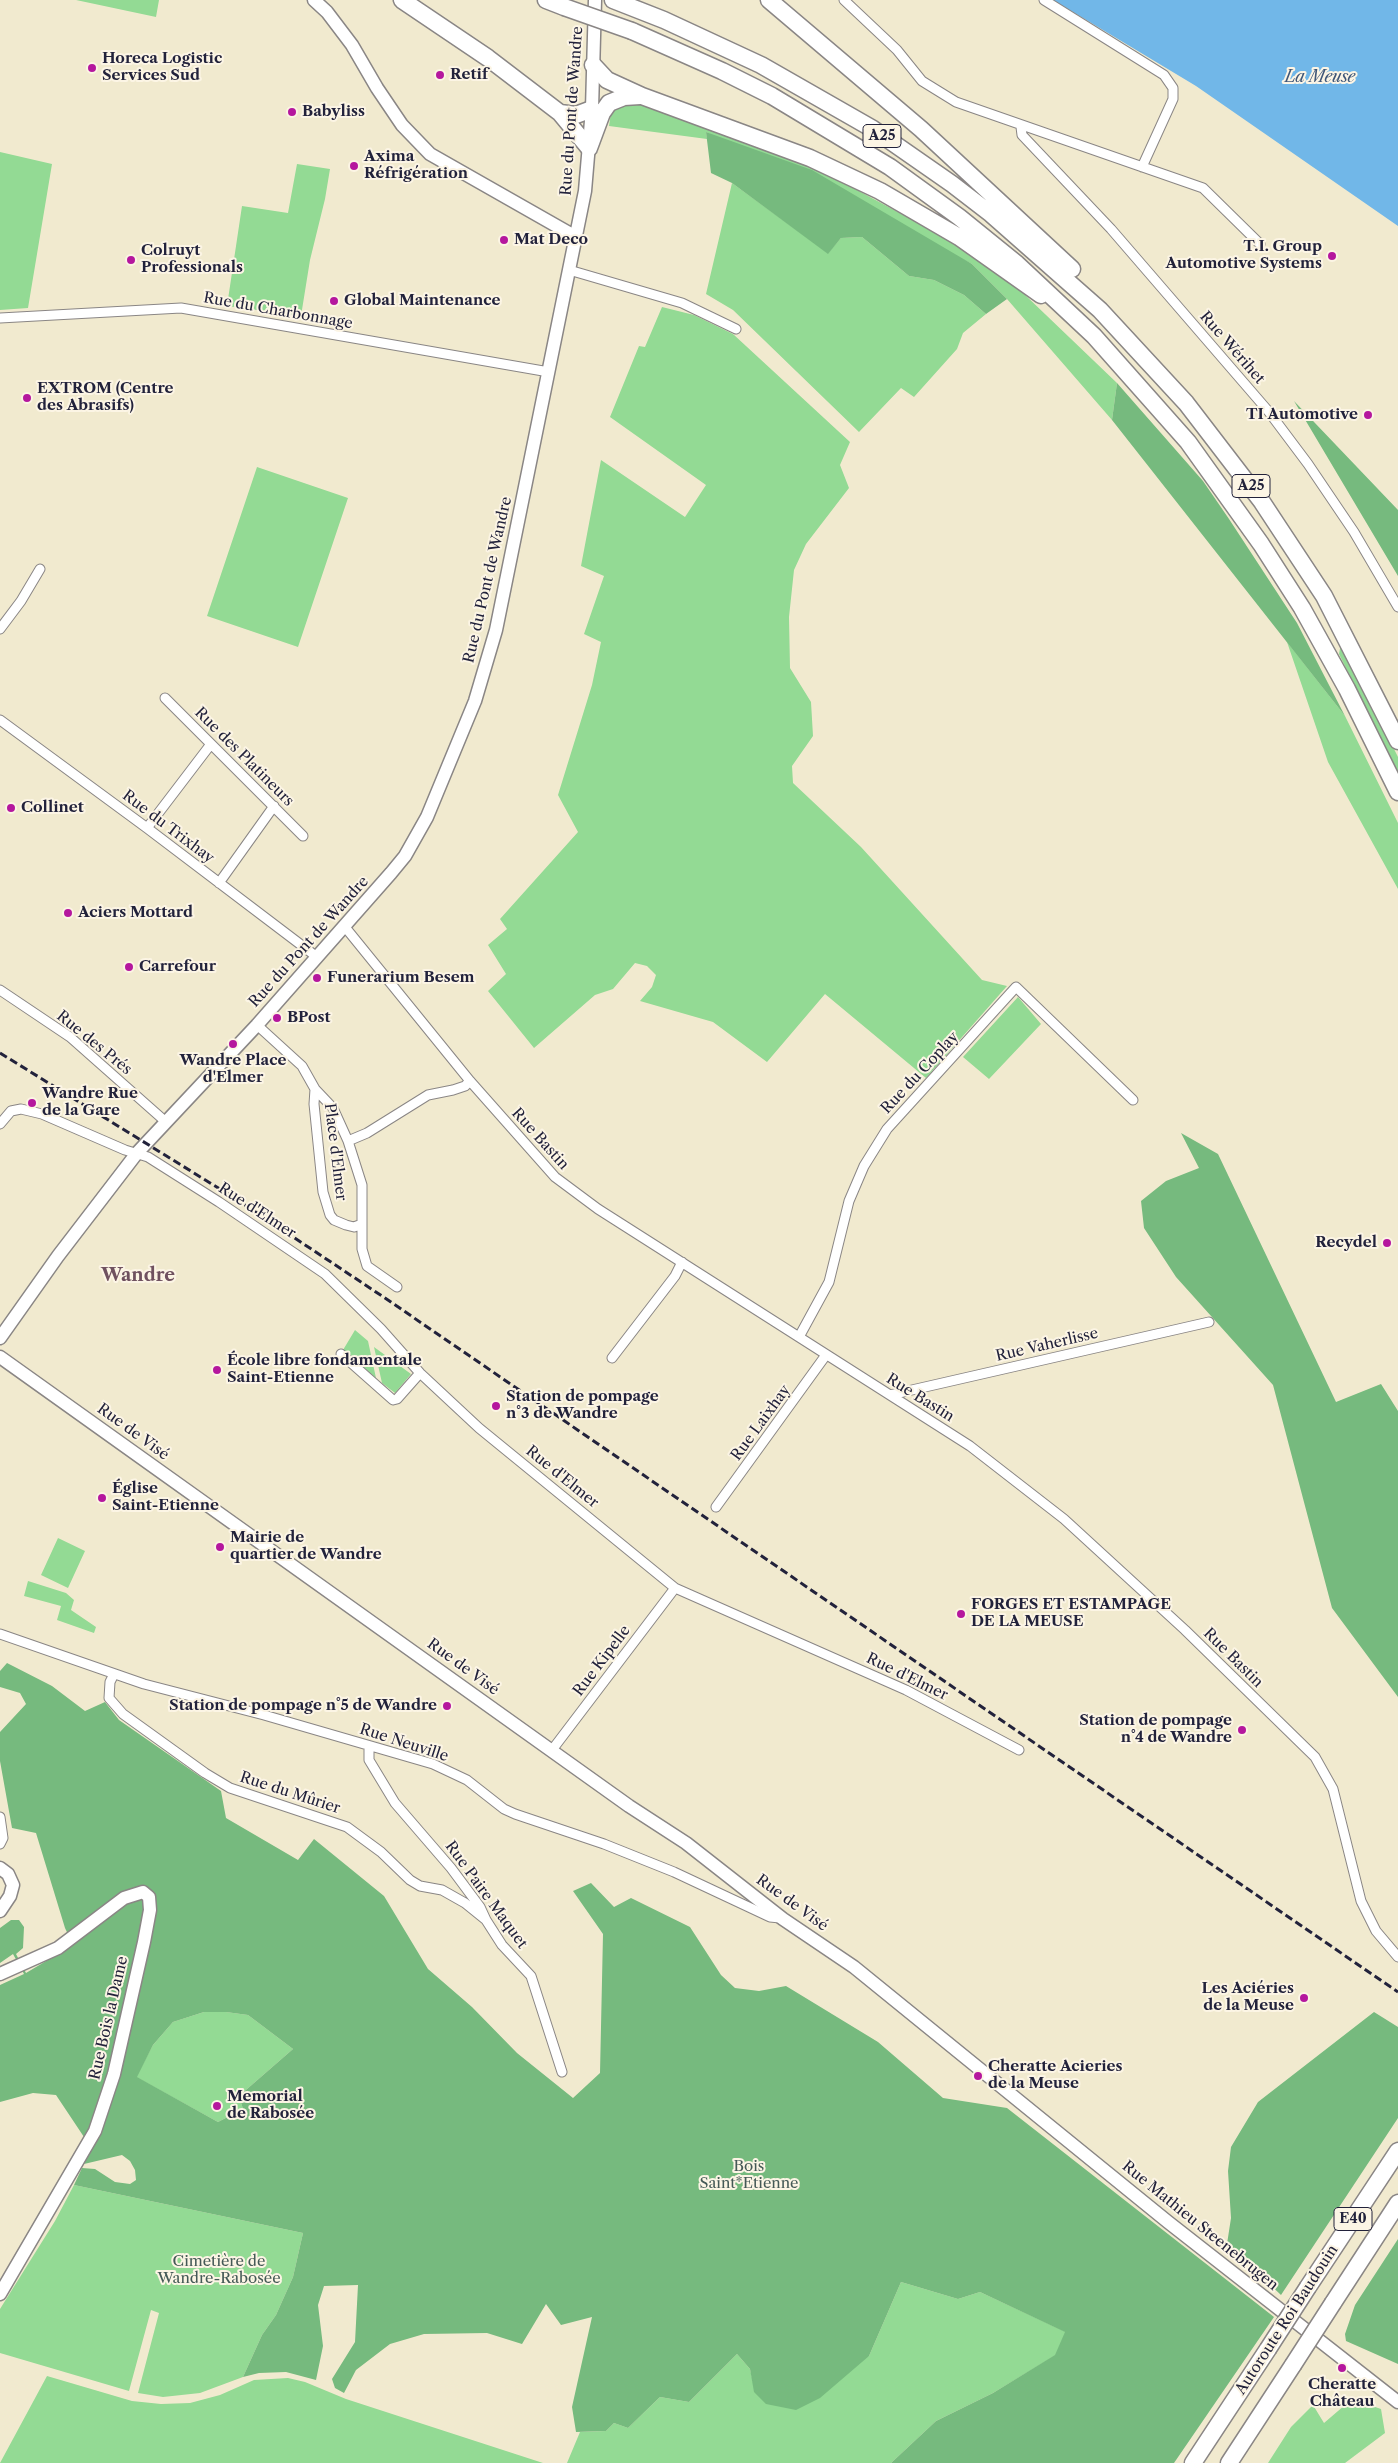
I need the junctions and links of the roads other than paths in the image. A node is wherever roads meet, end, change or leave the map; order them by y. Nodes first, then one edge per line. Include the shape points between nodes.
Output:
1 (314, 0) edge
2 (402, 0) edge
3 (546, 0) edge
4 (595, 0) edge
5 (613, 0) edge
6 (769, 0) edge
7 (844, 0) edge
8 (1044, 0) edge
9 (593, 65) junction
10 (642, 96) junction
11 (592, 109) junction
12 (560, 113) junction
13 (1021, 127) junction
14 (589, 148) junction
15 (1142, 167) junction
16 (576, 237) junction
17 (1260, 244) dead end
18 (569, 270) junction
19 (1065, 308) junction
20 (1100, 310) junction
21 (0, 318) edge
22 (736, 329) dead end
23 (549, 372) junction
24 (40, 569) dead end
25 (1398, 607) edge
26 (0, 630) edge
27 (165, 698) dead end
28 (0, 720) edge
29 (1398, 741) edge
30 (211, 744) junction
31 (1398, 792) edge
32 (274, 806) junction
33 (147, 828) junction
34 (303, 836) dead end
35 (219, 883) junction
36 (345, 927) junction
37 (317, 958) junction
38 (0, 990) edge
39 (257, 1024) junction
40 (470, 1081) junction
41 (316, 1089) junction
42 (1133, 1100) dead end
43 (2, 1121) edge
44 (166, 1122) junction
45 (348, 1140) junction
46 (137, 1153) junction
47 (362, 1224) junction
48 (682, 1262) junction
49 (397, 1287) dead end
50 (1209, 1322) dead end
51 (799, 1337) junction
52 (0, 1338) edge
53 (341, 1354) dead end
54 (826, 1355) junction
55 (0, 1357) edge
56 (612, 1358) dead end
57 (420, 1373) junction
58 (890, 1395) junction
59 (716, 1507) dead end
60 (675, 1588) junction
61 (0, 1634) edge
62 (114, 1674) junction
63 (369, 1746) junction
64 (552, 1750) junction
65 (1019, 1750) dead end
66 (0, 1818) edge
67 (0, 1844) edge
68 (0, 1868) edge
69 (0, 1911) edge
70 (783, 1919) junction
71 (486, 1920) junction
72 (1398, 1957) edge
73 (0, 1974) edge
74 (983, 2071) joint
75 (562, 2072) dead end
76 (1398, 2151) edge
77 (1398, 2203) edge
78 (0, 2294) edge
79 (1398, 2402) edge
80 (1193, 2463) edge
81 (1229, 2463) edge

1 - 16 street via 352,45 402,125 430,154
2 - 12 highway via 488,58
3 - 19 highway, A25, bridge via 632,31 747,83 860,148 966,222
4 - 9 street, Rue du Pont de Wandre
5 - 20 highway, A25 via 754,62 873,129 991,214
6 - 20 highway, A25 via 895,106 1016,215 1074,272
7 - 13 street via 896,50 922,81 956,102
8 - 15 street via 1164,76 1173,88 1173,99
9 - 10 highway, A25 via 607,80
9 - 11 street, Rue du Pont de Wandre
10 - 14 highway, A25 via 624,96 609,103
10 - 19 highway, A25 via 810,158 865,183 939,224 1026,286
11 - 12 highway via 576,115
11 - 14 street, Rue du Pont de Wandre
12 - 14 highway
13 - 15 street
13 - 25 street, Rue Wérihet via 1022,135 1111,228 1269,412 1354,532
14 - 16 street, Rue du Pont de Wandre
15 - 17 street via 1203,188
16 - 18 street, Rue du Pont de Wandre
18 - 22 street via 682,303
18 - 23 street, Rue du Pont de Wandre
19 - 31 highway, A25 via 1188,442 1261,544 1302,608 1347,689
20 - 29 highway, A25 via 1186,403 1262,502 1324,596
21 - 23 street, Rue du Charbonnage via 181,308
23 - 36 street, Rue du Pont de Wandre via 496,630 475,701 427,817 405,856
24 - 26 street
27 - 30 street, Rue des Platineurs
28 - 33 street, Rue du Trixhay
30 - 32 street, Rue des Platineurs
30 - 33 street
32 - 34 street, Rue des Platineurs
32 - 35 street
33 - 35 street, Rue du Trixhay
35 - 37 street, Rue du Trixhay
36 - 37 street, Rue du Pont de Wandre
36 - 40 street, Rue Bastin
37 - 39 street, Rue du Pont de Wandre
38 - 44 street, Rue des Prés via 70,1037
39 - 41 street, Place d'Elmer via 302,1066
39 - 44 street, Rue du Pont de Wandre
40 - 45 street via 465,1086 428,1095 367,1133
40 - 48 street, Rue Bastin via 555,1177 598,1209
41 - 45 street, Place d'Elmer via 333,1108
41 - 47 street, Place d'Elmer via 314,1104 322,1183 330,1215 346,1225
42 - 51 street, Rue du Coplay via 1016,987 887,1128 864,1166 849,1201 829,1282
43 - 46 street, Rue d'Elmer via 11,1111 21,1109 42,1114
44 - 46 street, Rue du Pont de Wandre
45 - 47 street, Place d'Elmer via 362,1185
46 - 52 street, Rue du Pont de Wandre
46 - 57 street, Rue d'Elmer via 219,1202 325,1274
47 - 49 street via 362,1249 367,1266
48 - 51 street, Rue Bastin
48 - 56 street via 675,1276
50 - 58 street, Rue Vaherlisse
51 - 54 street, Rue Bastin
53 - 57 street via 393,1400
54 - 58 street, Rue Bastin
54 - 59 street, Rue Laixhay
55 - 64 street, Rue de Visé
57 - 60 street, Rue d'Elmer via 479,1428
58 - 72 street, Rue Bastin via 970,1446 1064,1519 1185,1630 1315,1757 1333,1789 1361,1901 1376,1931
60 - 64 street, Rue Kipelle
60 - 65 street, Rue d'Elmer via 906,1690
61 - 62 street, Rue Neuville
62 - 63 street, Rue Neuville
62 - 71 street, Rue du Mûrier via 109,1698 123,1714 205,1773 230,1788 347,1826 410,1880 420,1886 442,1890
63 - 70 street, Rue Neuville via 433,1764 467,1780 515,1814 604,1844 674,1872 770,1917
63 - 71 street, Rue Paire Maquet via 369,1760 380,1782 451,1868 480,1906
64 - 70 street, Rue de Visé via 686,1843
66 - 67 street via 3,1838
68 - 69 street via 8,1874 13,1885
70 - 74 street, Rue de Visé via 854,1968
71 - 75 street, Rue Paire Maquet via 502,1946 531,1976
73 - 78 street, Rue Bois la Dame via 58,1948 124,1898 143,1892 149,1897 146,1934 114,2074 95,2131
74 - 79 street, Rue Mathieu Steenebrugen via 1175,2228
76 - 80 highway, Autoroute Roi Baudouin / E40, bridge
77 - 81 highway, Autoroute Roi Baudouin / E40, bridge

